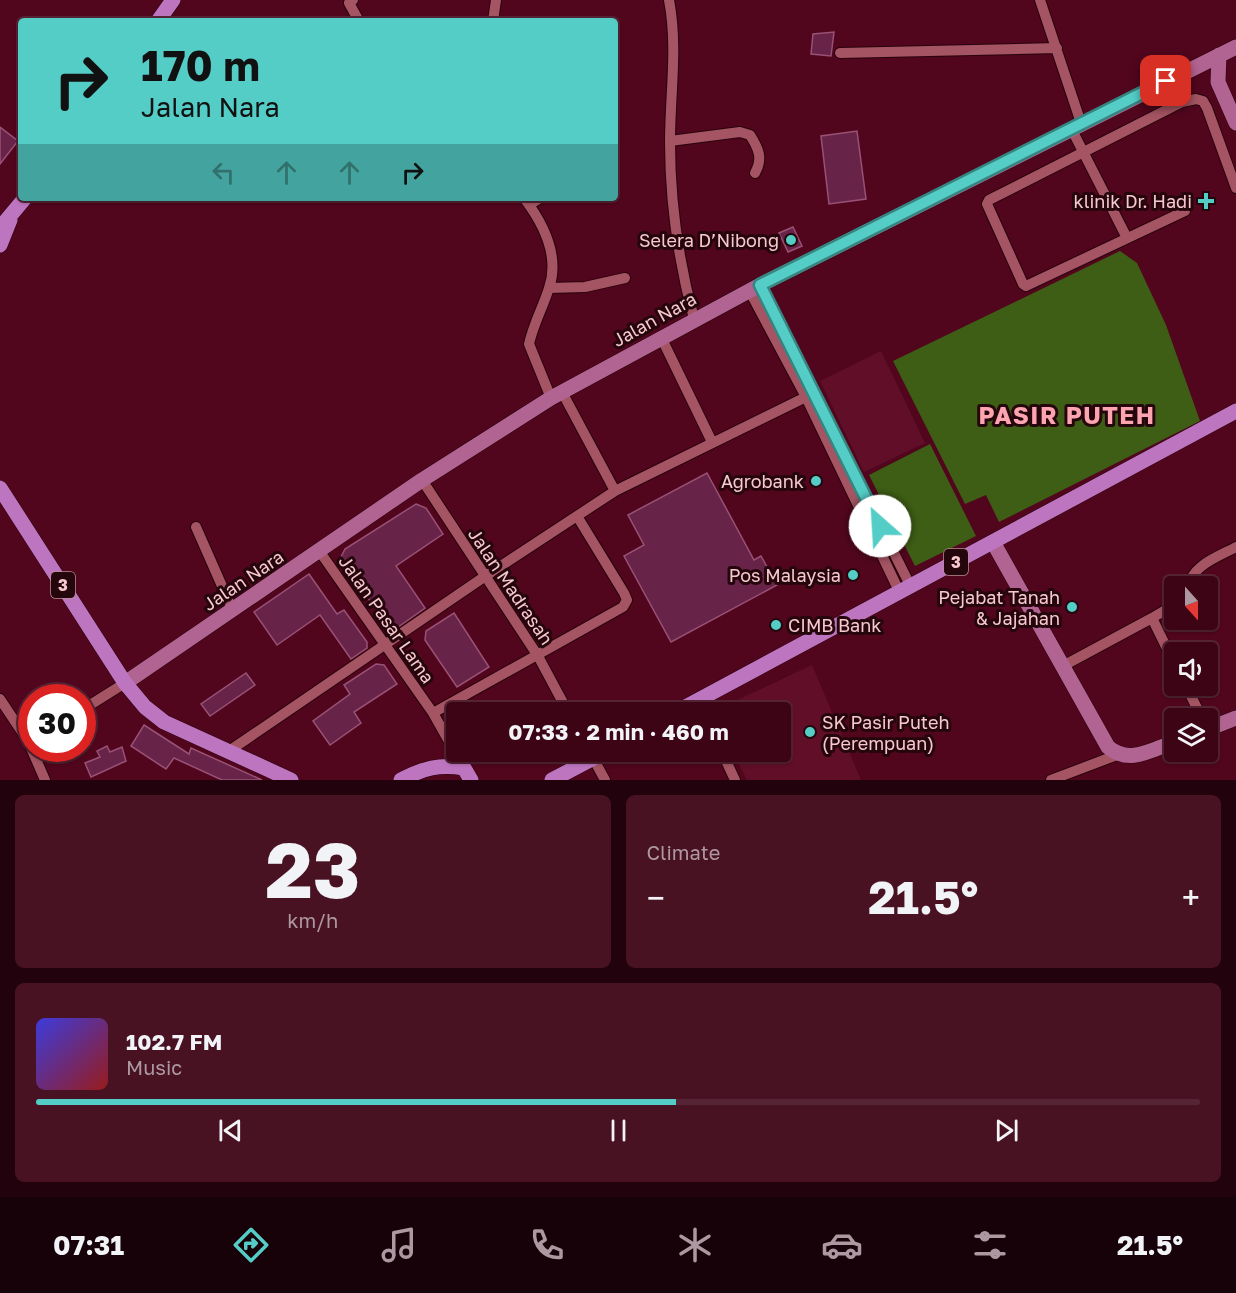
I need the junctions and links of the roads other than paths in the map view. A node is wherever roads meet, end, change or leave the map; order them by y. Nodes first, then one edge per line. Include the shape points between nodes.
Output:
1 (174, 0) edge
2 (496, 0) edge
3 (669, 0) edge
4 (1040, 0) edge
5 (350, 1) edge
6 (160, 18) edge
7 (358, 18) edge
8 (493, 18) edge
9 (1236, 47) edge
10 (1057, 48) junction
11 (840, 53) dead end
12 (1220, 55) junction
13 (1195, 67) junction
14 (1218, 82) junction
15 (1236, 123) edge
16 (1076, 126) junction
17 (670, 141) junction
18 (1083, 152) junction
19 (755, 173) dead end
20 (1236, 188) edge
21 (22, 201) edge
22 (526, 201) edge
23 (1185, 211) dead end
24 (5, 222) edge
25 (1127, 238) junction
26 (0, 245) edge
27 (624, 278) dead end
28 (549, 288) junction
29 (754, 288) junction
30 (694, 319) junction
31 (661, 337) junction
32 (556, 395) junction
33 (806, 397) junction
34 (1236, 411) edge
35 (712, 442) junction
36 (422, 480) junction
37 (0, 488) edge
38 (615, 491) junction
39 (577, 516) junction
40 (196, 526) dead end
41 (993, 542) junction
42 (1236, 547) edge
43 (320, 552) junction
44 (1193, 576) edge
45 (483, 577) junction
46 (905, 590) junction
47 (232, 611) junction
48 (1164, 611) edge
49 (1152, 618) junction
50 (1164, 643) edge
51 (387, 645) junction
52 (538, 656) junction
53 (1061, 667) junction
54 (125, 683) junction
55 (0, 699) edge
56 (96, 701) edge
57 (563, 702) edge
58 (708, 702) edge
59 (433, 713) junction
60 (1236, 718) edge
61 (18, 724) edge
62 (1218, 725) edge
63 (1164, 745) edge
64 (229, 751) junction
65 (1117, 754) junction
66 (38, 762) edge
67 (581, 762) edge
68 (594, 762) edge
69 (727, 762) edge
70 (468, 774) edge
71 (45, 780) edge
72 (291, 780) edge
73 (401, 780) edge
74 (552, 780) edge
75 (605, 780) edge
76 (735, 780) edge
77 (1050, 780) edge

1 - 6 main road
2 - 8 street
3 - 17 street via 674,71
4 - 10 street
5 - 7 street
9 - 12 main road, Jalan Nara
10 - 11 street
10 - 16 street
12 - 13 main road, Jalan Nara
12 - 14 main road
13 - 14 main road
13 - 16 main road, Jalan Nara
14 - 15 main road
16 - 18 street
16 - 29 main road, Jalan Nara
17 - 19 street via 740,132 750,135 761,163
17 - 30 street via 685,285
18 - 20 street via 1182,102 1196,99 1207,108
18 - 25 street
18 - 25 street via 987,204 1023,284 1026,286
21 - 24 main road
22 - 28 street via 548,240 554,262
23 - 25 street
24 - 26 main road
27 - 28 street via 595,286
28 - 32 street via 529,344
29 - 30 main road, Jalan Nara
29 - 33 street
29 - 46 street
30 - 31 main road, Jalan Nara
31 - 32 main road, Jalan Nara
31 - 35 street
32 - 36 main road, Jalan Nara
32 - 38 street
33 - 35 street
33 - 46 street
34 - 41 main road, 3
35 - 38 street
36 - 43 main road, Jalan Nara
36 - 45 street, Jalan Madrasah
37 - 54 main road, 3
38 - 39 street
39 - 45 street
39 - 52 street via 627,600 623,607
40 - 47 street
41 - 46 main road, 3
41 - 53 main road
42 - 44 street via 1195,571
43 - 47 main road, Jalan Nara
43 - 51 street, Jalan Pasar Lama
45 - 51 street
45 - 52 street, Jalan Madrasah
46 - 58 main road, 3
47 - 54 main road, Jalan Nara
48 - 49 street
49 - 50 street
49 - 53 street
51 - 59 street, Jalan Pasar Lama
51 - 64 street
52 - 57 street, Jalan Madrasah
52 - 59 street
53 - 65 main road via 1107,747
54 - 56 street
54 - 64 main road, 3 via 164,722
55 - 61 street
59 - 70 street, Jalan Pasar Lama
60 - 62 main road
63 - 65 main road via 1127,758
64 - 72 main road, 3
65 - 77 street
66 - 71 street
67 - 74 main road
68 - 75 street
69 - 76 street
70 - 73 main road via 444,765 425,768

